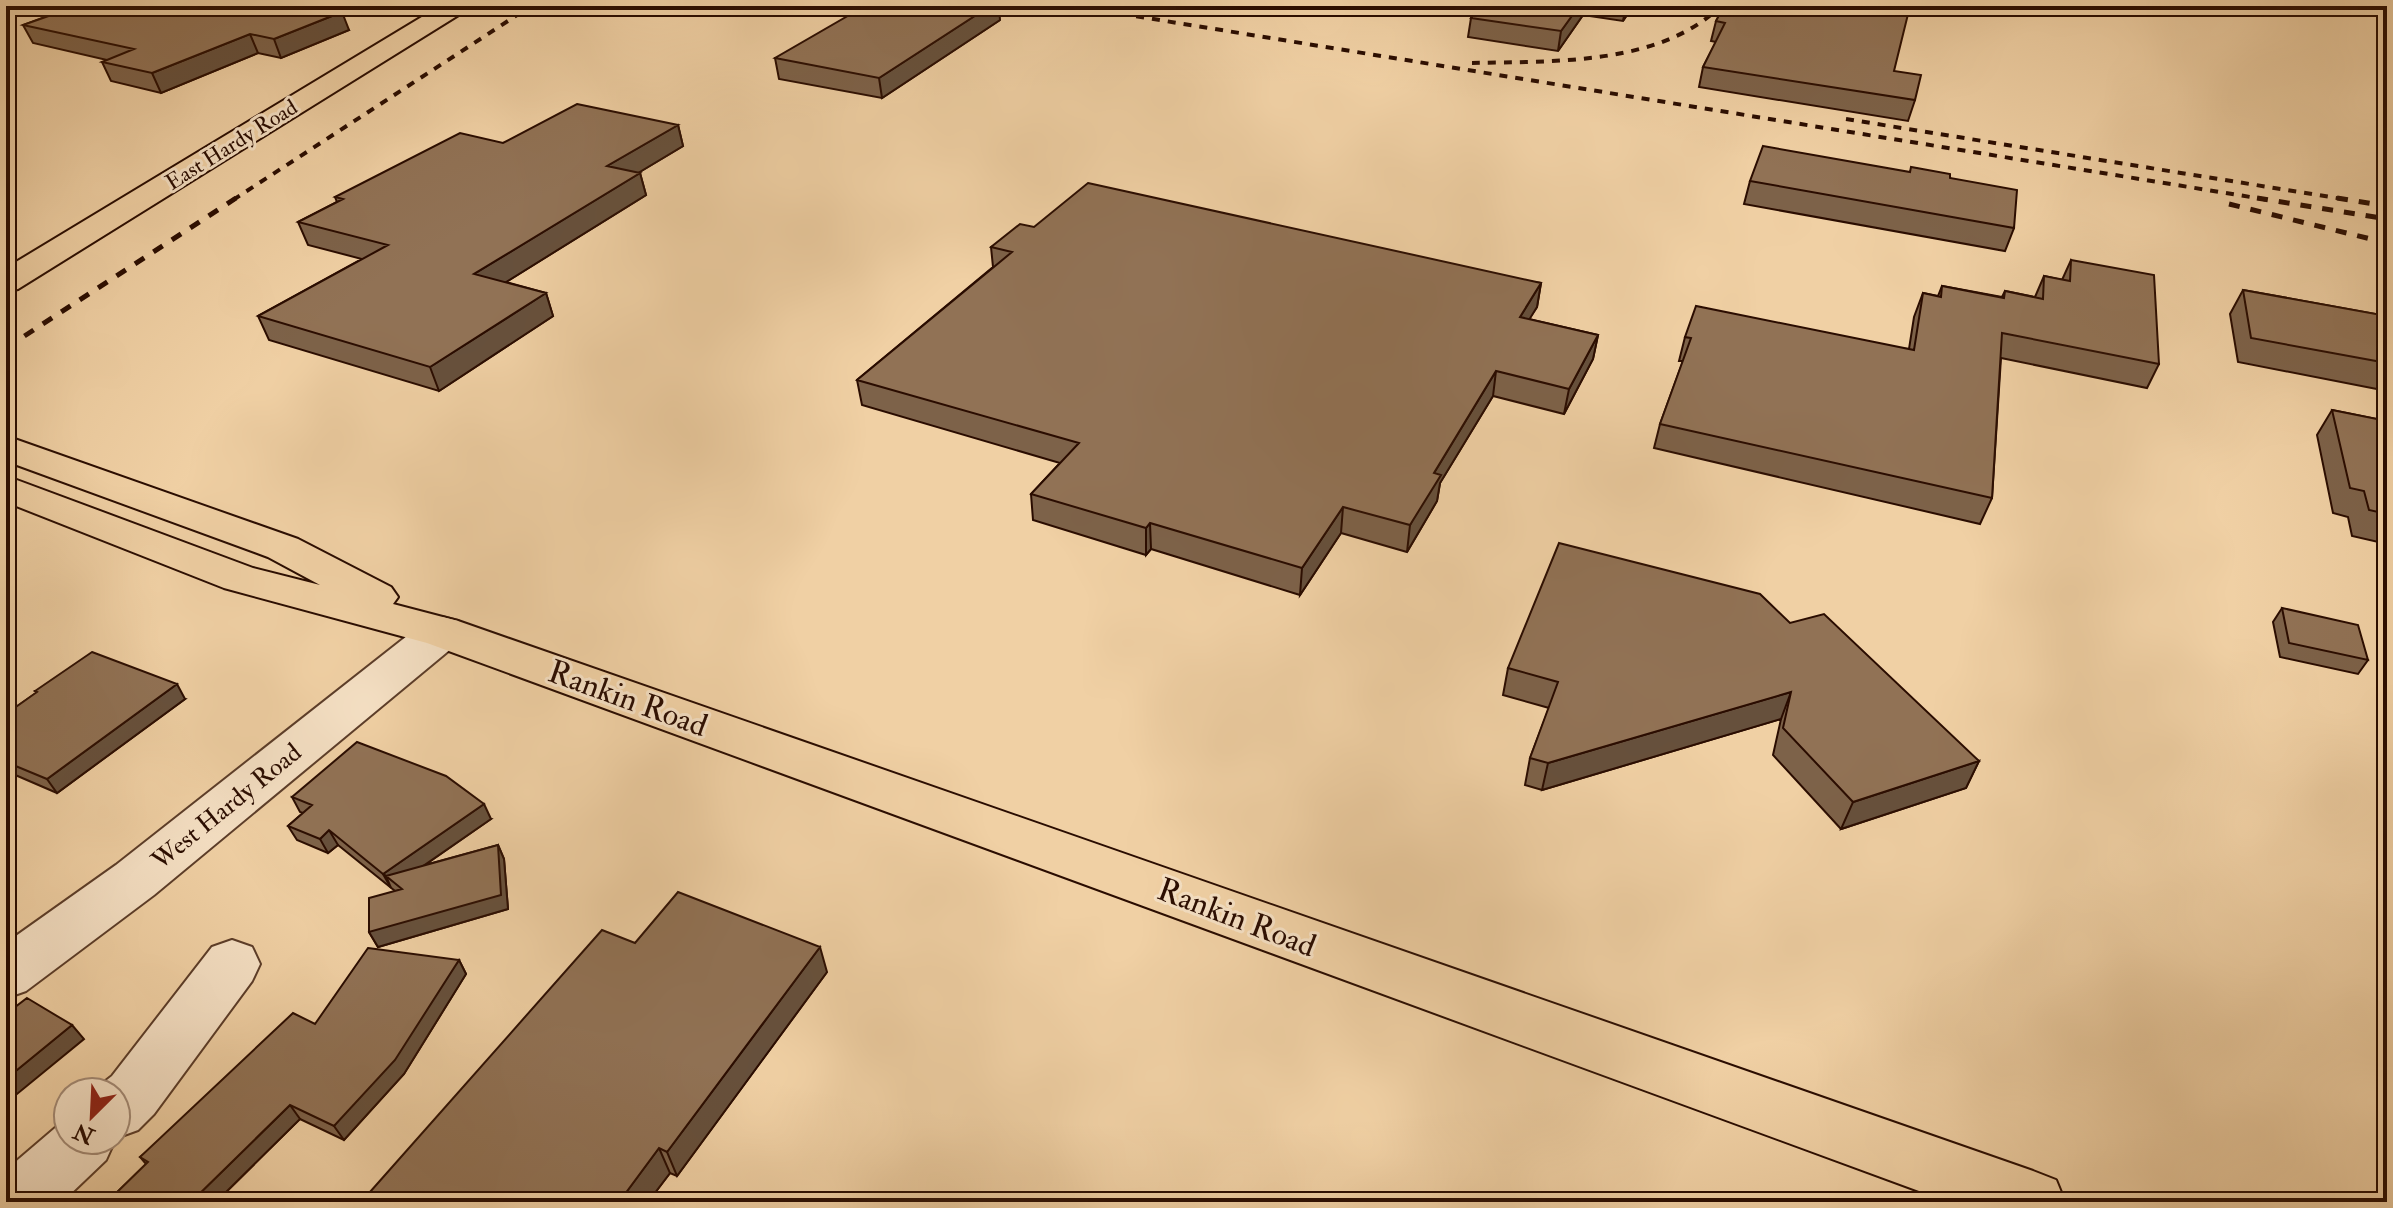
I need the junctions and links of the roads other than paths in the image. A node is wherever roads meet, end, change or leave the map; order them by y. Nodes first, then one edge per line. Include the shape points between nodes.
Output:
1 (457, 6) edge
2 (6, 282) edge
3 (6, 448) edge
4 (6, 488) edge
5 (442, 632) junction
6 (232, 964) dead end
7 (6, 974) edge
8 (132, 1096) edge
9 (67, 1156) edge
10 (17, 1202) edge
11 (2033, 1202) edge

1 - 2 main road, East Hardy Road
3 - 5 main road, Rankin Road via 283,548
4 - 5 main road, Rankin Road via 239,578
5 - 7 street, West Hardy Road via 135,880
5 - 11 main road, Rankin Road
6 - 8 street
9 - 10 street

